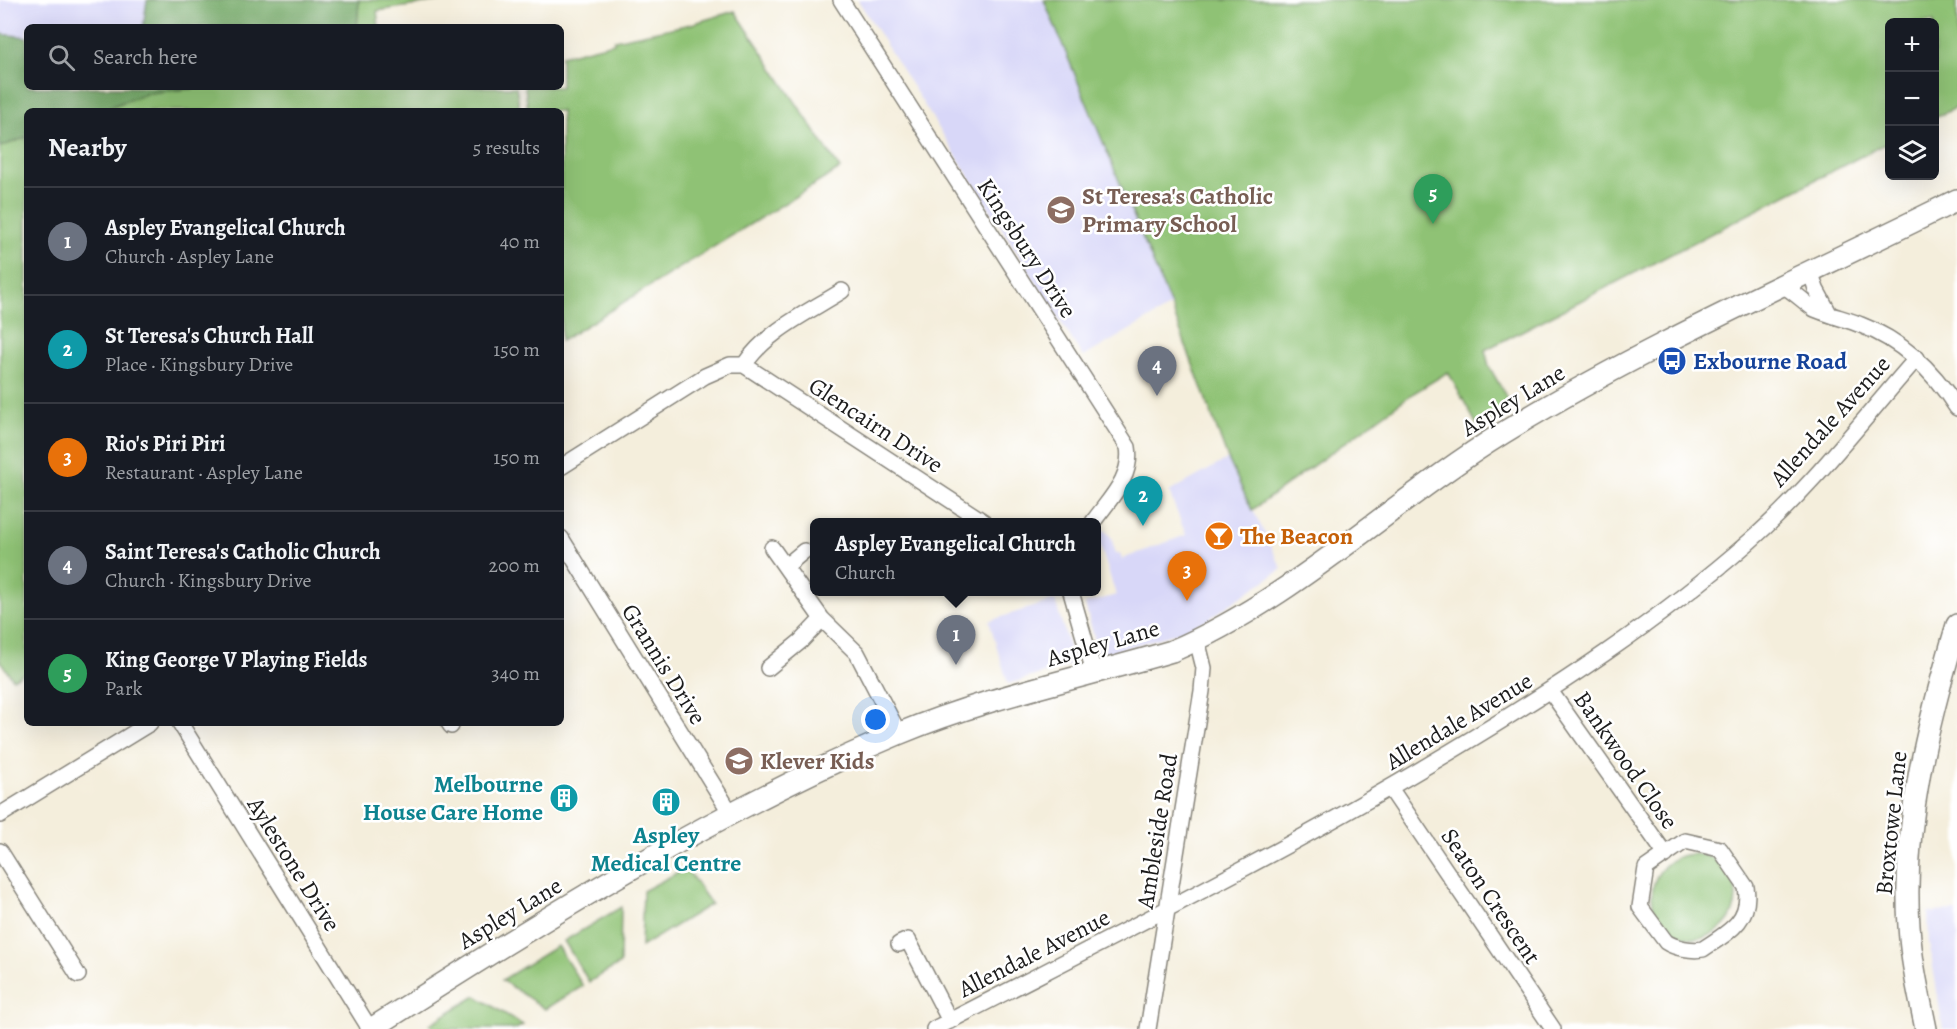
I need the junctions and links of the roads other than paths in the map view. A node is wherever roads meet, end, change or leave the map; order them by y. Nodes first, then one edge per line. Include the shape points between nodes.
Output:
1 (841, 0) edge
2 (1957, 200) edge
3 (1811, 273) junction
4 (1784, 286) junction
5 (842, 291) dead end
6 (1829, 312) junction
7 (1917, 358) junction
8 (744, 365) junction
9 (1957, 408) edge
10 (564, 465) edge
11 (978, 518) edge
12 (1096, 518) edge
13 (564, 543) edge
14 (772, 548) dead end
15 (804, 551) dead end
16 (786, 566) junction
17 (1072, 596) edge
18 (822, 619) junction
19 (1957, 625) edge
20 (1197, 640) junction
21 (768, 668) dead end
22 (1094, 672) junction
23 (1551, 692) junction
24 (145, 726) edge
25 (182, 726) edge
26 (899, 734) junction
27 (1390, 789) junction
28 (730, 812) junction
29 (0, 815) edge
30 (0, 851) edge
31 (1666, 855) junction
32 (1167, 911) junction
33 (899, 944) dead end
34 (78, 975) dead end
35 (944, 1026) edge
36 (370, 1029) edge
37 (1148, 1029) edge
38 (1553, 1029) edge
39 (1926, 1029) edge

1 - 12 street, Kingsbury Drive via 1128,447 1131,463 1126,476
2 - 3 main road, Aspley Lane
3 - 4 main road, Aspley Lane
3 - 6 street
4 - 6 street via 1815,309
4 - 20 main road, Aspley Lane via 1678,336 1503,434 1294,581
5 - 8 street via 770,335
6 - 7 street via 1875,330
7 - 9 street via 1941,383
7 - 23 street, Allendale Avenue via 1754,538 1700,583
8 - 10 street via 730,364 705,376
8 - 11 street, Glencairn Drive
13 - 28 street, Grannis Drive
14 - 16 street
15 - 16 street
16 - 18 street
17 - 22 street
18 - 21 street
18 - 26 street via 857,653
19 - 39 main road, Broxtowe Lane via 1923,752 1909,855 1909,928
20 - 22 main road, Aspley Lane via 1172,651
20 - 32 street, Ambleside Road via 1204,668 1202,691
22 - 26 main road, Aspley Lane
23 - 27 street, Allendale Avenue
23 - 31 street, Bankwood Close
24 - 29 street
25 - 36 street, Aylestone Drive
26 - 28 main road, Aspley Lane
27 - 32 street, Allendale Avenue
27 - 38 street, Seaton Crescent
28 - 36 main road, Aspley Lane
30 - 34 street
31 - 31 street, Bankwood Close via 1684,841 1715,846 1746,887 1739,924 1703,949 1671,945 1641,907 1644,873
32 - 35 street, Allendale Avenue
32 - 37 street, Ambleside Road
33 - 35 street, Allendale Avenue via 908,940

